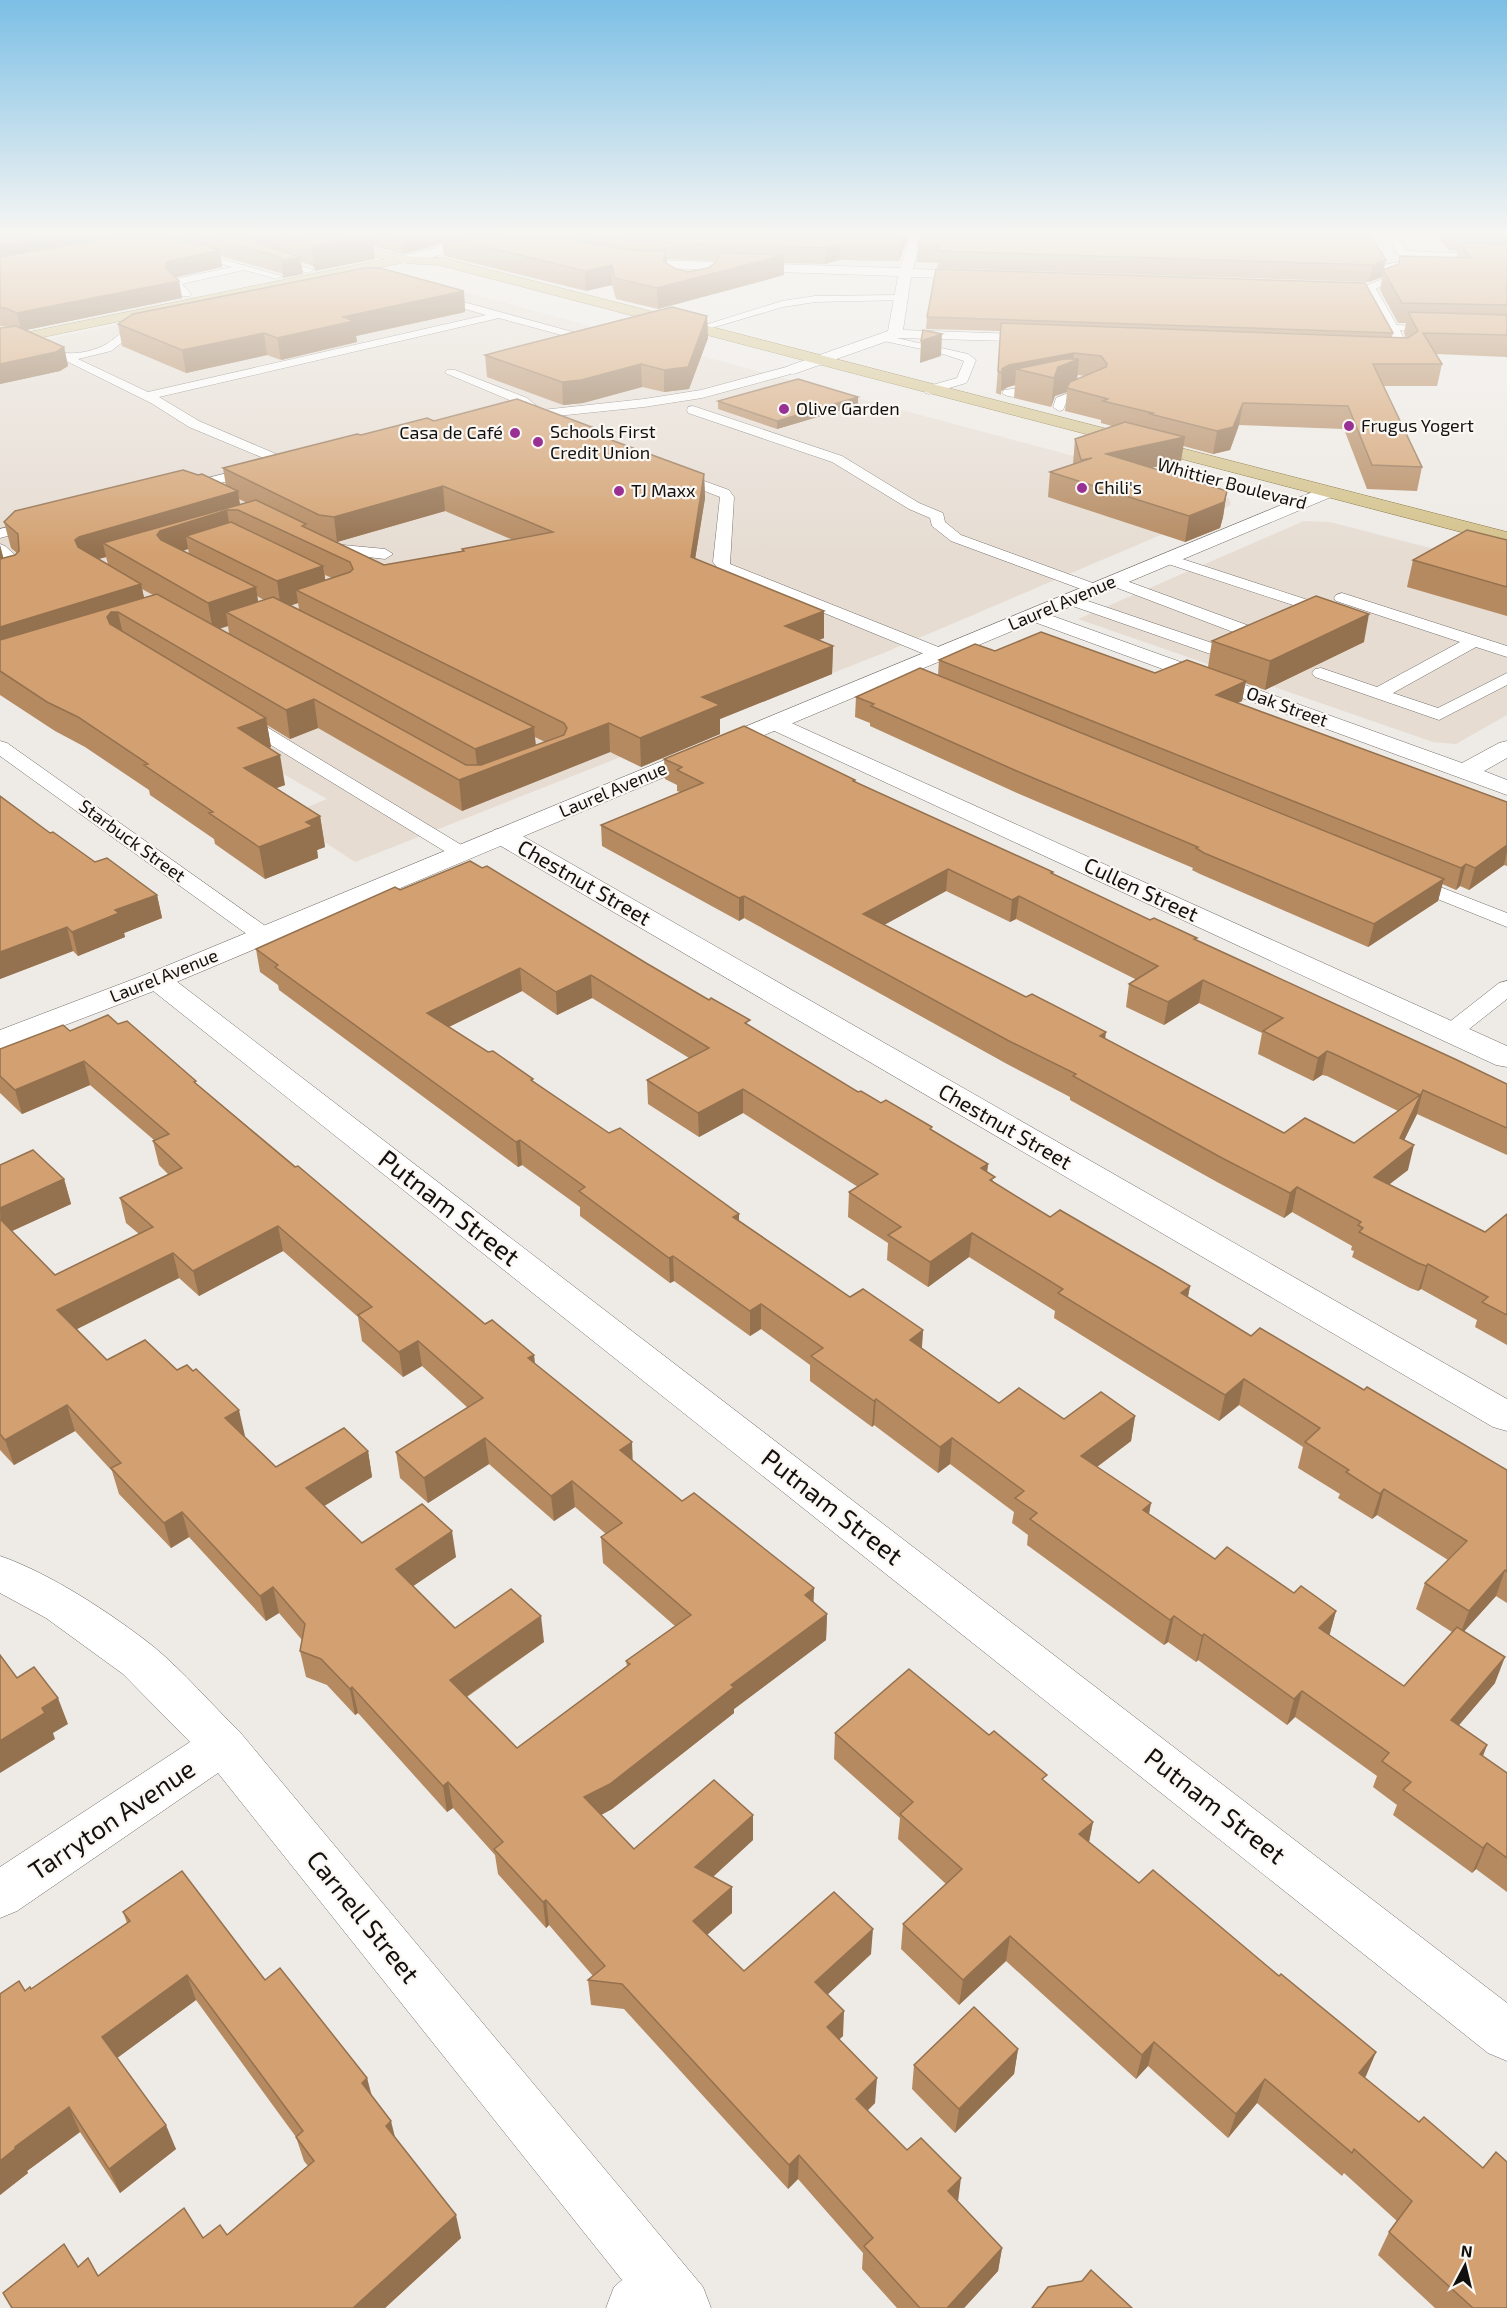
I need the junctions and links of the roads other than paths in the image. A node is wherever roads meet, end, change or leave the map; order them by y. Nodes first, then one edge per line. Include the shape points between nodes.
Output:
1 (27, 339) edge
2 (121, 339) edge
3 (396, 339) edge
4 (680, 339) edge
5 (734, 339) edge
6 (881, 339) edge
7 (900, 339) edge
8 (1005, 339) edge
9 (1397, 339) edge
10 (1061, 340) edge
11 (1381, 351) edge
12 (67, 358) junction
13 (818, 361) junction
14 (794, 369) junction
15 (451, 373) dead end
16 (1060, 380) edge
17 (1081, 380) edge
18 (929, 390) junction
19 (1008, 393) edge
20 (147, 396) junction
21 (1059, 407) edge
22 (693, 410) dead end
23 (540, 414) junction
24 (520, 415) junction
25 (500, 418) edge
26 (549, 428) edge
27 (659, 468) edge
28 (196, 485) junction
29 (173, 490) edge
30 (1325, 493) junction
31 (214, 494) edge
32 (1300, 502) junction
33 (58, 519) edge
34 (0, 534) edge
35 (1507, 538) edge
36 (310, 542) edge
37 (0, 549) edge
38 (385, 554) dead end
39 (1507, 554) edge
40 (1167, 559) junction
41 (0, 580) edge
42 (1104, 585) junction
43 (1342, 598) dead end
44 (1070, 600) junction
45 (1033, 615) junction
46 (1270, 631) junction
47 (1475, 641) junction
48 (1507, 652) edge
49 (940, 654) junction
50 (1321, 673) dead end
51 (1507, 678) edge
52 (1378, 694) junction
53 (222, 707) edge
54 (776, 723) junction
55 (0, 747) edge
56 (1507, 748) edge
57 (1464, 772) junction
58 (1507, 788) edge
59 (503, 836) junction
60 (460, 853) junction
61 (1385, 871) edge
62 (1507, 921) edge
63 (263, 935) junction
64 (157, 980) junction
65 (1507, 988) edge
66 (1451, 1032) junction
67 (0, 1041) edge
68 (1507, 1058) edge
69 (1507, 1417) edge
70 (0, 1573) edge
71 (223, 1745) junction
72 (0, 1895) edge
73 (1507, 2035) edge
74 (659, 2299) edge

1 - 12 lane
2 - 12 lane via 107,349
3 - 20 lane
4 - 14 main road, Whittier Boulevard
5 - 13 main road, Whittier Boulevard
6 - 13 street
7 - 18 lane via 964,355 970,360 962,380
8 - 10 street
9 - 11 street via 1404,352
12 - 20 lane
13 - 14 street
13 - 18 main road, Whittier Boulevard
14 - 23 lane via 702,394
14 - 32 main road, Whittier Boulevard
15 - 23 lane via 523,401
16 - 19 lane
17 - 21 lane via 1097,387 1060,401
18 - 30 main road, Whittier Boulevard
20 - 28 lane via 194,423 291,462
22 - 42 lane via 837,459 914,506 938,516 937,523 956,538
23 - 24 lane
24 - 25 lane
24 - 26 lane
27 - 49 lane via 727,497 721,562 724,567
28 - 29 lane
28 - 31 lane
30 - 32 street, Laurel Avenue
30 - 35 main road, Whittier Boulevard
32 - 39 main road, Whittier Boulevard
32 - 40 street, Laurel Avenue
33 - 34 lane
36 - 38 lane via 337,550
37 - 41 lane via 15,562 15,576
40 - 42 street, Laurel Avenue
40 - 46 lane via 1305,604 1310,612
42 - 44 street, Laurel Avenue
42 - 46 lane
43 - 47 lane
44 - 45 street, Laurel Avenue
44 - 46 lane via 1225,653
45 - 49 street, Laurel Avenue
45 - 57 street, Oak Street
47 - 48 lane
47 - 52 lane
49 - 54 street, Laurel Avenue via 910,676
50 - 52 lane
51 - 52 lane via 1439,715
53 - 60 lane
54 - 59 street, Laurel Avenue
54 - 66 street, Cullen Street
55 - 63 lane, Starbuck Street
56 - 57 street
57 - 58 street, Oak Street
59 - 60 street, Laurel Avenue
59 - 69 street, Chestnut Street
60 - 63 street, Laurel Avenue
61 - 62 lane
63 - 64 street, Laurel Avenue
64 - 67 street, Laurel Avenue
64 - 73 street, Putnam Street
65 - 66 lane
66 - 68 street, Cullen Street
70 - 71 street, Carnell Street via 61,1606 139,1661
71 - 72 street, Tarryton Avenue
71 - 74 street, Carnell Street

